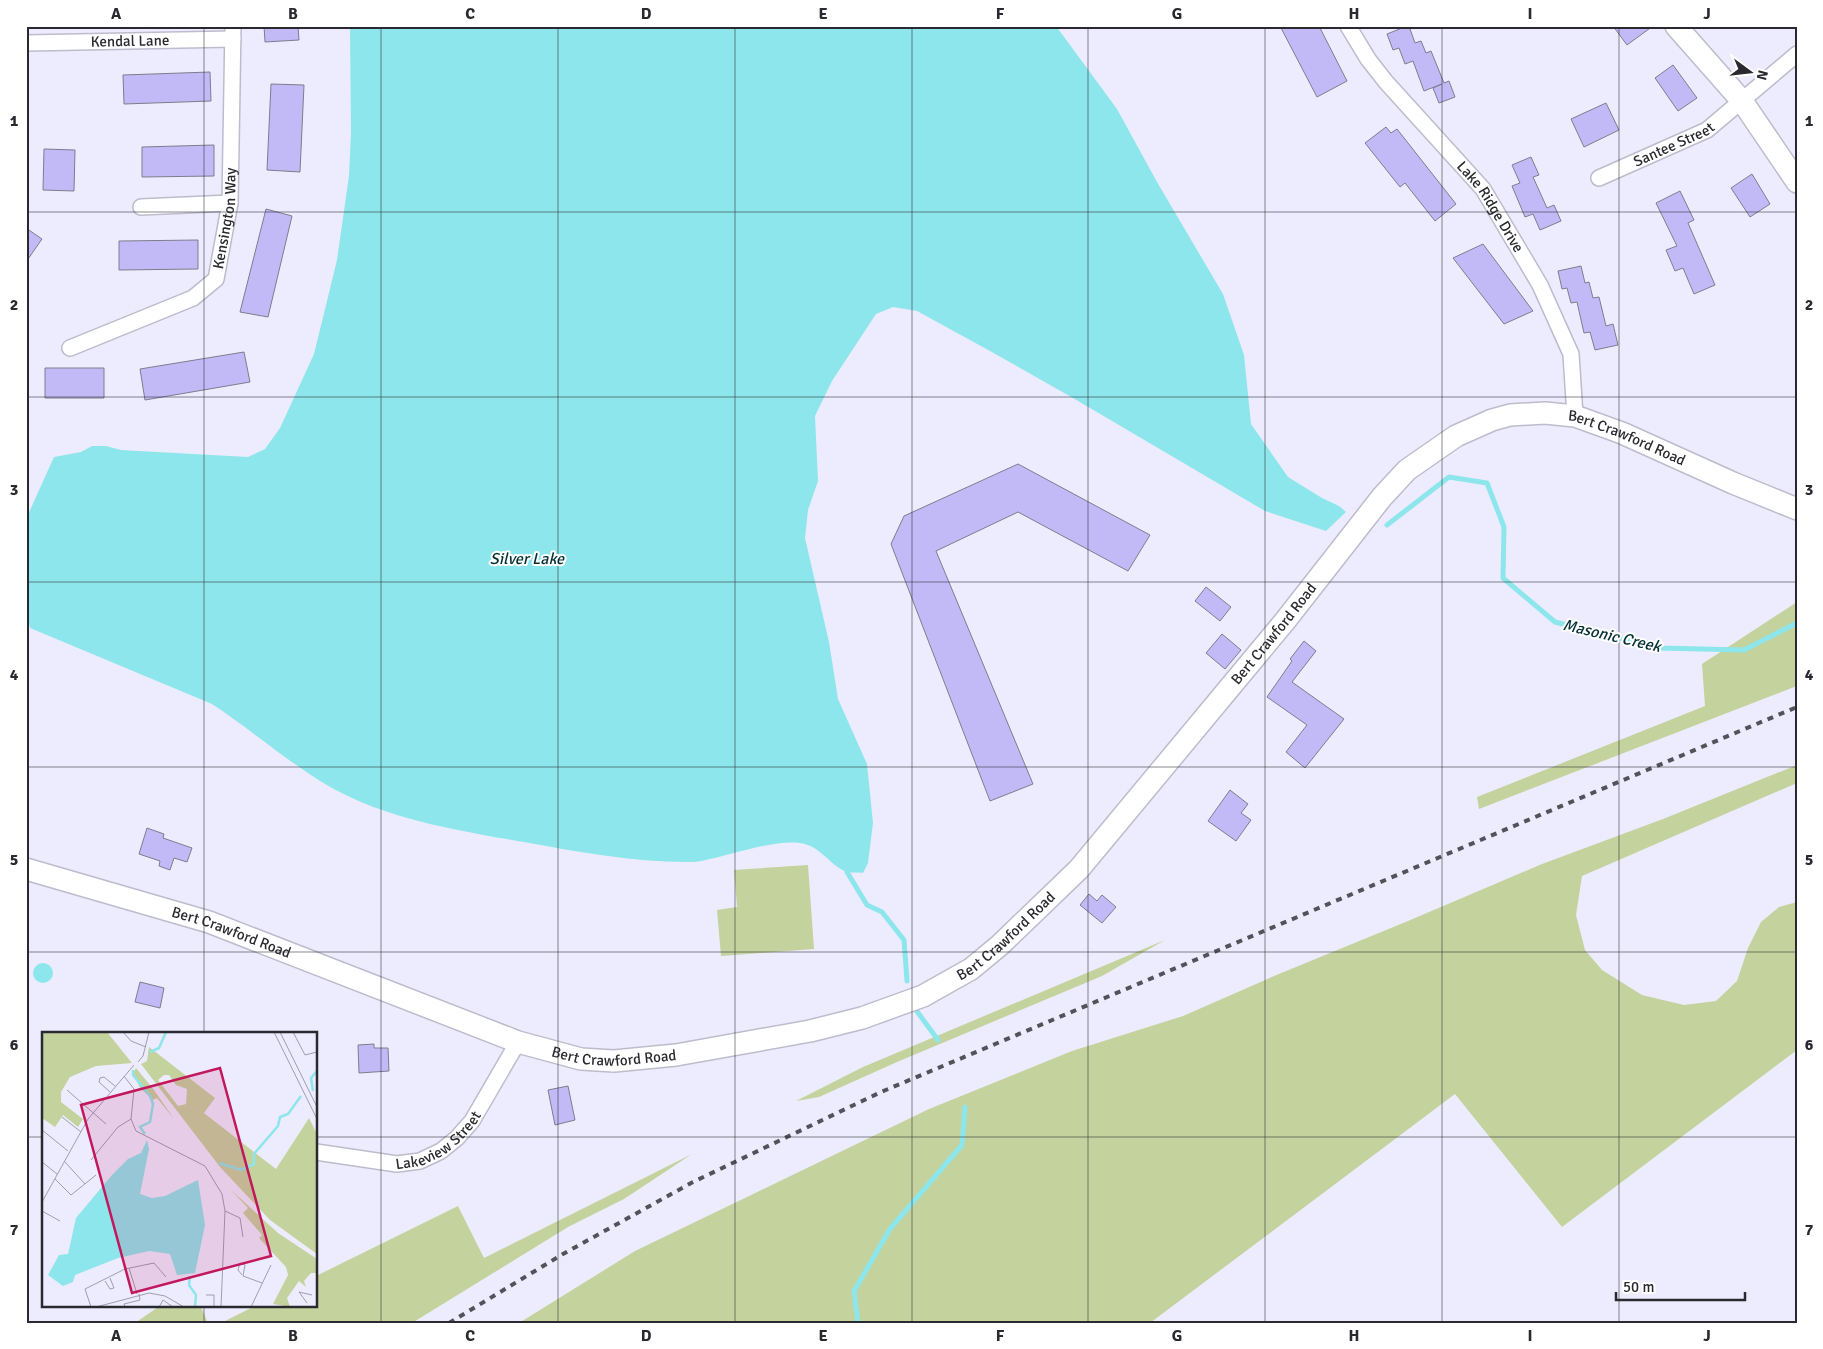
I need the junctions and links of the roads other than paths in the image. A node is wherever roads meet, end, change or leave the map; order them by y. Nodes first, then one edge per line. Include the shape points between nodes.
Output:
1 (1348, 26) edge
2 (1676, 26) edge
3 (233, 32) edge
4 (26, 43) edge
5 (1797, 54) edge
6 (1742, 101) junction
7 (1599, 178) dead end
8 (1797, 182) edge
9 (230, 203) junction
10 (141, 207) dead end
11 (70, 348) dead end
12 (1575, 416) junction
13 (1797, 509) edge
14 (26, 869) edge
15 (518, 1042) junction
16 (318, 1152) edge

1 - 12 street, Lake Ridge Drive via 1386,82 1483,189 1540,285 1571,354
2 - 6 street
3 - 4 street, Kendal Lane
3 - 9 street, Kensington Way
5 - 6 street, Santee Street
6 - 7 street, Santee Street via 1707,130
6 - 8 street
9 - 10 street
9 - 11 street, Kensington Way via 216,279 193,298
12 - 13 street, Bert Crawford Road
12 - 15 street, Bert Crawford Road via 1545,412 1492,420 1456,436 1407,470 1079,869 971,969 923,996 862,1018 810,1031 676,1055 614,1061 581,1058
14 - 15 street, Bert Crawford Road via 209,922
15 - 16 street, Lakeview Street via 472,1121 441,1151 420,1162 397,1164

